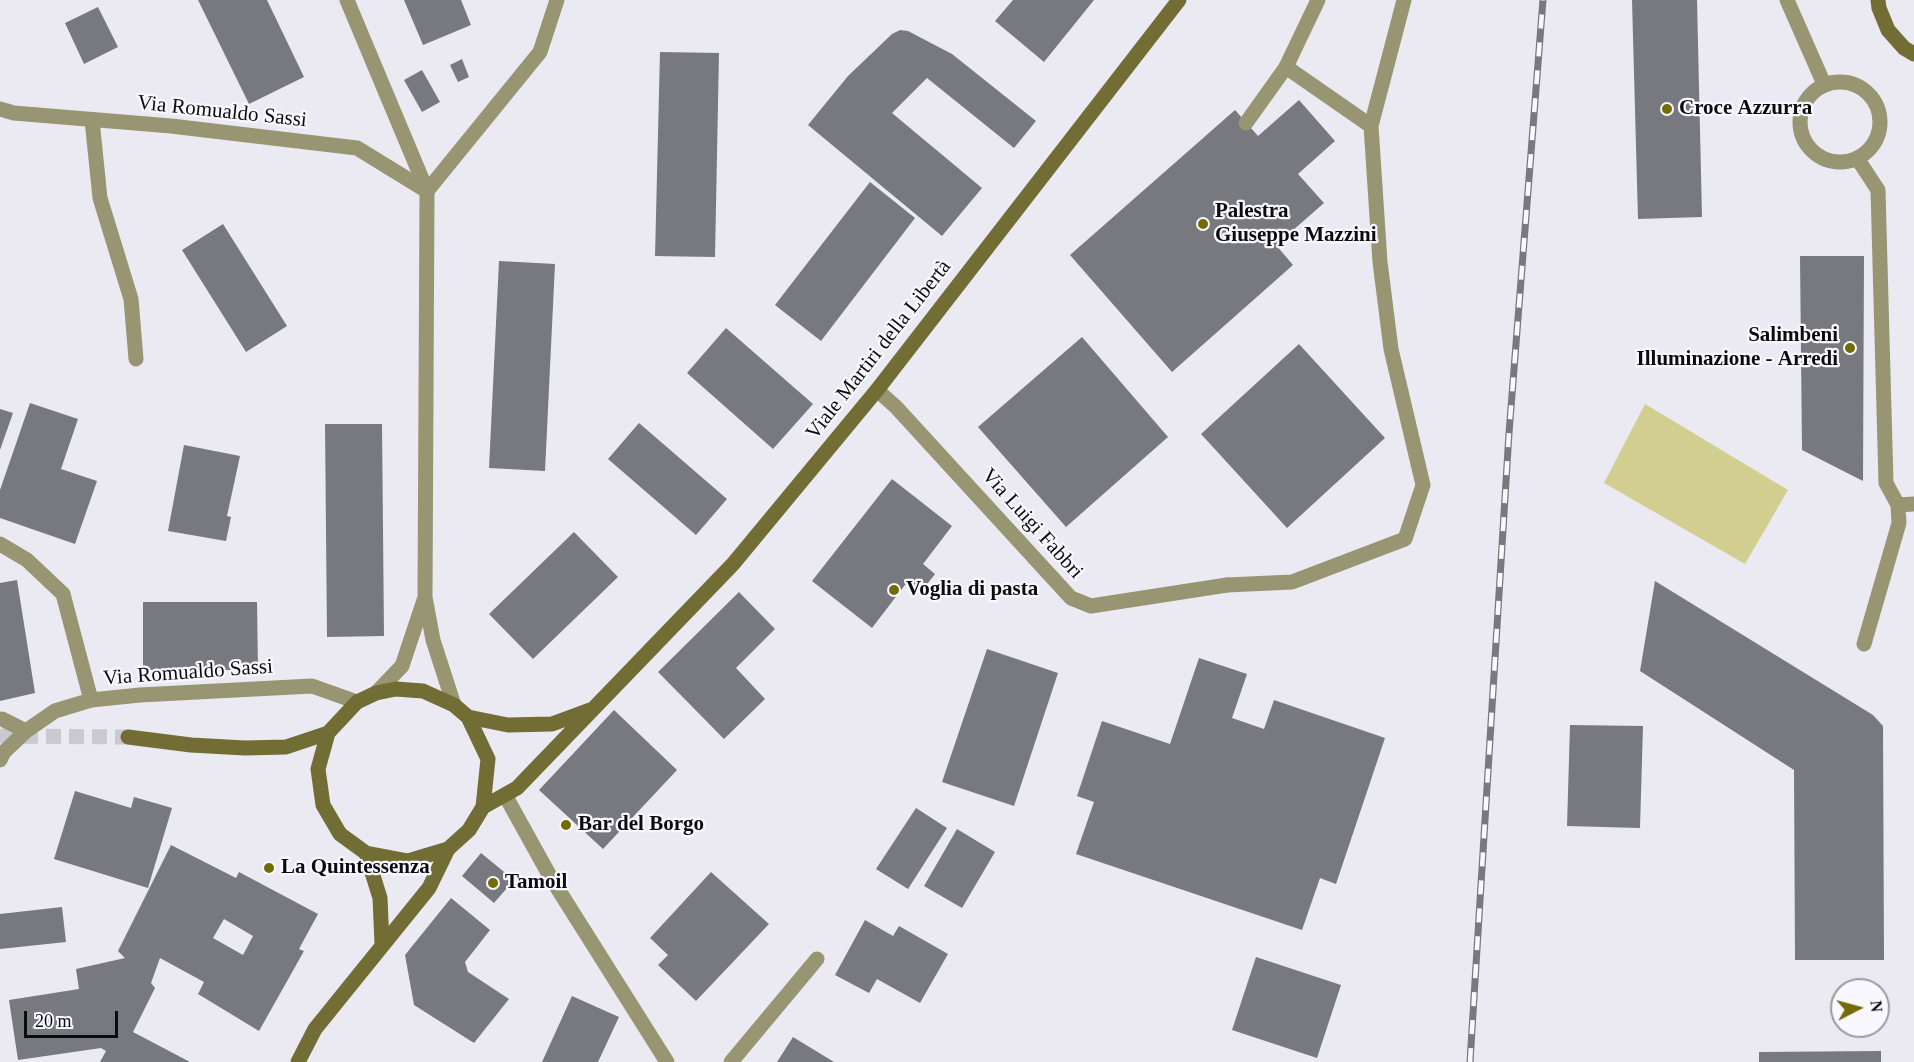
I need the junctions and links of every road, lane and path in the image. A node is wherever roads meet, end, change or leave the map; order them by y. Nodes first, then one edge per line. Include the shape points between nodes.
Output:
1 (347, 0) edge
2 (557, 0) edge
3 (1179, 0) edge
4 (1318, 0) edge
5 (1404, 0) edge
6 (1787, 0) edge
7 (1878, 0) edge
8 (1914, 54) edge
9 (1286, 67) junction
10 (1824, 84) junction
11 (0, 109) edge
12 (92, 120) junction
13 (1246, 123) dead end
14 (1371, 126) junction
15 (1857, 158) junction
16 (428, 191) junction
17 (135, 359) dead end
18 (877, 390) junction
19 (1914, 504) edge
20 (1898, 505) junction
21 (0, 544) edge
22 (425, 597) junction
23 (1864, 644) dead end
24 (375, 693) junction
25 (91, 700) junction
26 (357, 702) junction
27 (454, 705) junction
28 (593, 709) junction
29 (468, 717) junction
30 (2, 719) dead end
31 (26, 731) junction
32 (328, 733) junction
33 (128, 737) tunnel mouth
34 (0, 760) edge
35 (505, 795) junction
36 (483, 807) junction
37 (448, 849) junction
38 (366, 853) junction
39 (382, 944) junction
40 (817, 959) dead end
41 (298, 1062) edge
42 (667, 1062) edge
43 (731, 1062) edge

1 - 16 street
2 - 16 street via 540,52
3 - 18 main road, Viale Martiri della Libertà
4 - 9 street
5 - 14 street
6 - 10 street
7 - 8 main road via 1888,30
9 - 13 street
9 - 14 street
10 - 15 street via 1852,83 1864,89 1879,111 1876,139
10 - 15 street via 1805,101 1800,119 1803,138 1820,157 1845,162
11 - 12 street, Via Romualdo Sassi
12 - 16 street, Via Romualdo Sassi via 357,148
12 - 17 street via 100,198 131,298
14 - 18 street, Via Luigi Fabbri via 1380,262 1391,349 1423,485 1405,539 1292,582 1227,585 1091,606 1071,598
15 - 20 street via 1878,190 1886,483
16 - 22 street
18 - 28 main road, Viale Martiri della Libertà via 733,564
19 - 20 street
20 - 23 street via 1899,523
21 - 25 street via 27,560 63,594
22 - 24 street via 402,666
22 - 27 street via 433,640
24 - 26 main road, Viale Martiri della Libertà
24 - 27 main road, Viale Martiri della Libertà via 396,689 423,691
25 - 26 street, Via Romualdo Sassi via 312,686
25 - 31 street, Via Romualdo Sassi via 55,711
26 - 32 main road, Viale Martiri della Libertà
27 - 29 main road, Viale Martiri della Libertà
28 - 29 main road, Viale Martiri della Libertà via 552,723 508,725
28 - 35 main road, Viale Martiri della Libertà via 517,788
29 - 36 main road, Viale Martiri della Libertà via 488,759
30 - 31 street
31 - 34 street, Via Romualdo Sassi
32 - 33 main road, Viale Martiri della Libertà via 286,747 255,748
32 - 38 main road, Viale Martiri della Libertà via 318,769 323,805 340,834
35 - 36 main road, Viale Martiri della Libertà
35 - 42 street via 551,878
36 - 37 main road, Viale Martiri della Libertà via 469,830
37 - 38 main road, Viale Martiri della Libertà via 408,861
37 - 39 main road, Viale Martiri della Libertà via 429,888
38 - 39 main road via 380,898
39 - 41 main road, Viale Martiri della Libertà via 315,1029
40 - 43 street

